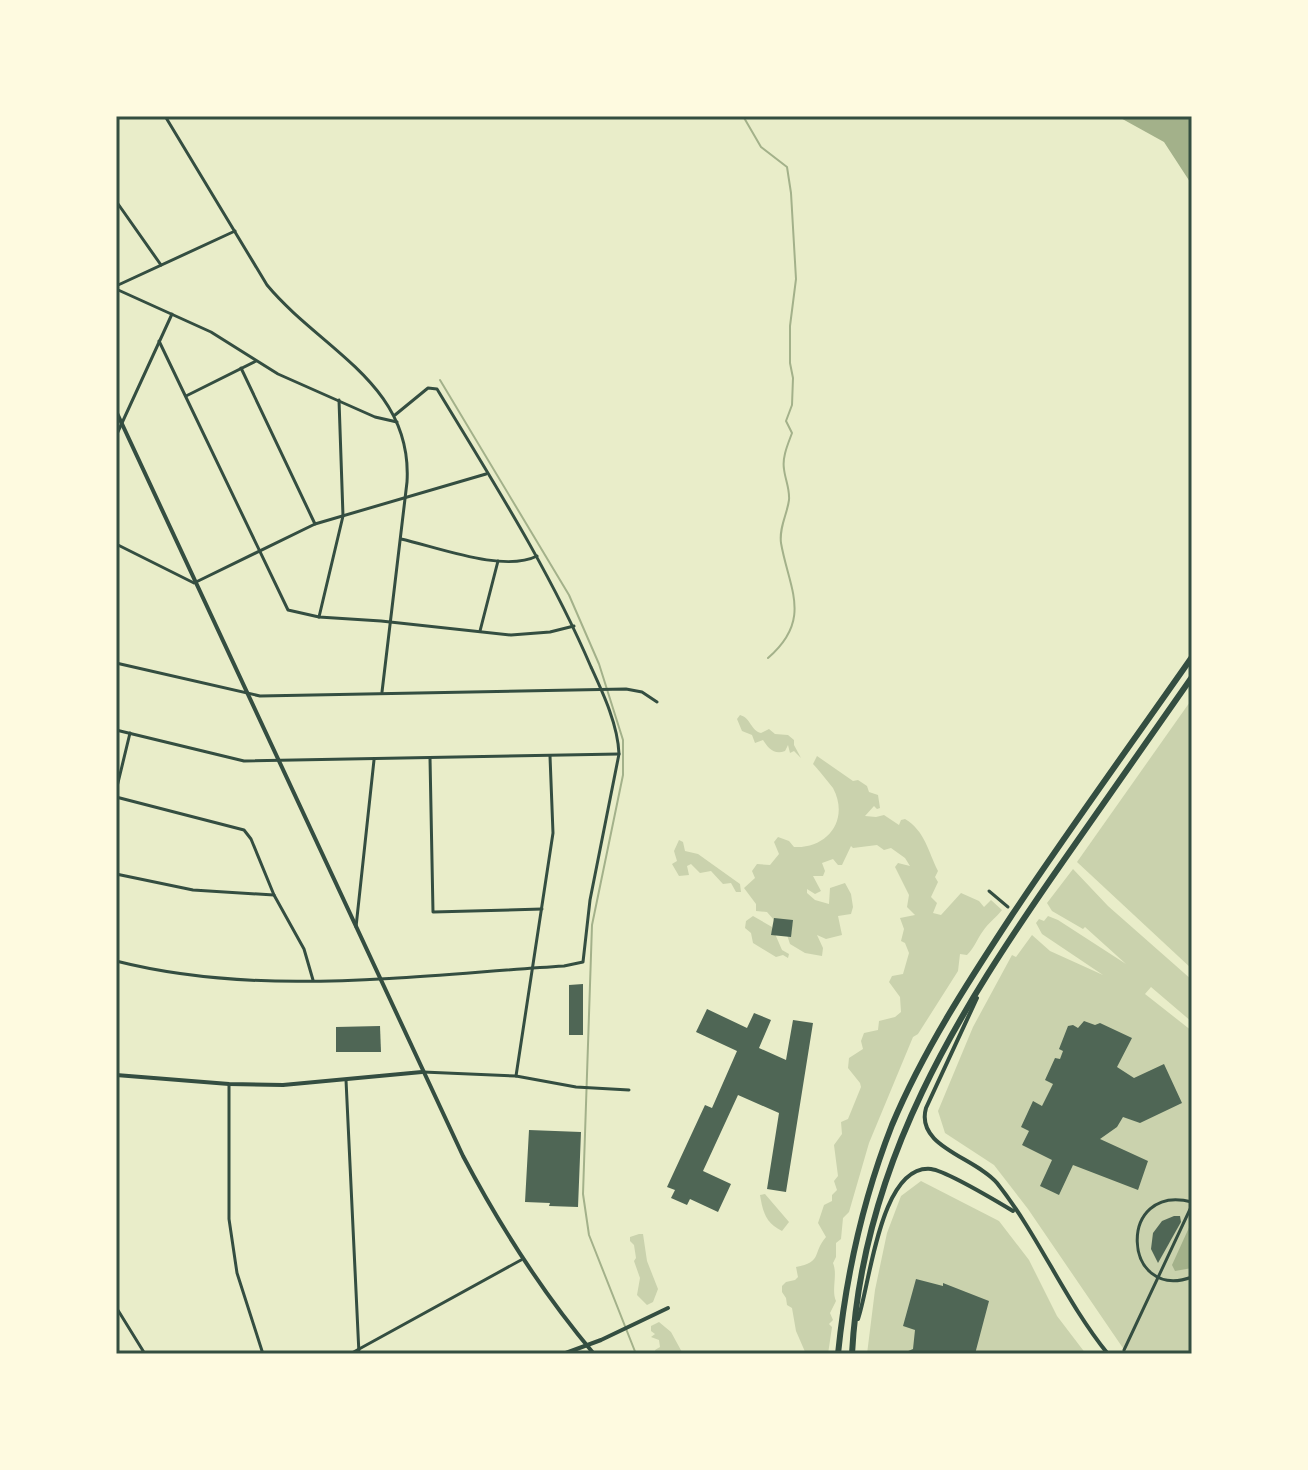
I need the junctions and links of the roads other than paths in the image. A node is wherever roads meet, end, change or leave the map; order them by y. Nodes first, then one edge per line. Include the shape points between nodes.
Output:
1 (165, 116) edge
2 (116, 201) edge
3 (235, 231) junction
4 (161, 265) junction
5 (116, 287) edge
6 (172, 314) junction
7 (159, 341) junction
8 (256, 361) junction
9 (241, 368) junction
10 (186, 396) junction
11 (339, 400) junction
12 (116, 411) edge
13 (395, 415) junction
14 (398, 422) junction
15 (122, 423) junction
16 (116, 436) edge
17 (486, 474) junction
18 (406, 498) junction
19 (343, 516) junction
20 (315, 524) junction
21 (401, 539) junction
22 (116, 544) edge
23 (260, 552) junction
24 (537, 556) junction
25 (498, 560) junction
26 (194, 583) junction
27 (319, 617) junction
28 (391, 622) junction
29 (574, 626) junction
30 (480, 631) junction
31 (1192, 657) edge
32 (116, 663) edge
33 (1192, 677) edge
34 (602, 691) junction
35 (382, 692) junction
36 (248, 694) junction
37 (657, 702) dead end
38 (116, 730) edge
39 (130, 733) junction
40 (619, 754) junction
41 (550, 756) junction
42 (430, 758) junction
43 (374, 760) junction
44 (279, 761) junction
45 (116, 791) edge
46 (116, 797) edge
47 (116, 874) edge
48 (989, 891) dead end
49 (274, 895) junction
50 (1008, 907) dead end
51 (542, 909) junction
52 (356, 928) junction
53 (116, 961) edge
54 (533, 968) junction
55 (987, 974) junction
56 (380, 978) junction
57 (313, 980) junction
58 (422, 1072) junction
59 (116, 1075) edge
60 (516, 1076) junction
61 (346, 1080) junction
62 (229, 1084) junction
63 (629, 1090) dead end
64 (1192, 1204) edge
65 (1015, 1212) junction
66 (521, 1260) junction
67 (1158, 1277) junction
68 (1192, 1277) edge
69 (116, 1307) edge
70 (668, 1308) dead end
71 (853, 1333) junction
72 (586, 1345) junction
73 (1124, 1350) dead end
74 (359, 1352) edge
75 (145, 1354) edge
76 (263, 1354) edge
77 (350, 1354) edge
78 (563, 1354) edge
79 (594, 1354) edge
80 (838, 1354) edge
81 (852, 1354) edge
82 (1108, 1354) edge

1 - 3 street
2 - 4 street
3 - 4 street
3 - 13 street via 282,303 362,373
4 - 5 street
5 - 6 street
6 - 7 street
6 - 8 street
7 - 10 street
7 - 15 street
8 - 9 street
8 - 11 street
9 - 10 street
9 - 20 street
10 - 23 street
11 - 14 street
11 - 19 street
12 - 15 street
13 - 14 street
13 - 17 street via 428,388 437,389
14 - 18 street via 407,458
15 - 16 street
15 - 26 street
17 - 18 street
17 - 24 street
18 - 19 street
18 - 21 street
19 - 20 street
19 - 27 street
20 - 23 street
21 - 25 street
21 - 28 street
22 - 26 street
23 - 26 street
23 - 27 street via 288,610
24 - 25 street via 519,563
24 - 29 street
25 - 30 street
26 - 36 street
27 - 28 street
28 - 30 street
28 - 35 street
29 - 30 street via 523,635
29 - 34 street
31 - 80 highway via 1034,883 940,1031 877,1166 855,1241
32 - 36 street
33 - 55 highway
34 - 35 street
34 - 37 street via 637,690
34 - 40 street
35 - 36 street
36 - 44 street
38 - 39 street
39 - 44 street via 244,761
39 - 45 street
40 - 41 street
40 - 54 street via 583,962
41 - 42 street
41 - 51 street via 553,833
42 - 43 street
42 - 51 street via 433,912
43 - 44 street
43 - 52 street
44 - 52 street
46 - 49 street via 244,830
47 - 49 street via 193,890
48 - 50 street
49 - 57 street via 304,949
51 - 54 street
52 - 56 street
53 - 57 street via 180,974
54 - 56 street
54 - 60 street
55 - 65 street via 924,1117 933,1140 983,1169
55 - 71 highway via 929,1074 901,1139 870,1236
56 - 57 street
56 - 58 street
58 - 60 street
58 - 61 street
58 - 66 street
59 - 62 street
60 - 63 street
61 - 62 street
61 - 74 street
62 - 76 street via 229,1219 237,1273
64 - 67 street
64 - 67 street via 1163,1202 1140,1222 1138,1253
65 - 71 street via 940,1171 923,1169 904,1178 873,1254
65 - 82 street via 1035,1235
66 - 72 street
66 - 74 street
67 - 68 street
67 - 73 street
69 - 75 street
70 - 72 street
71 - 81 highway
72 - 78 street
72 - 79 street
74 - 77 street

